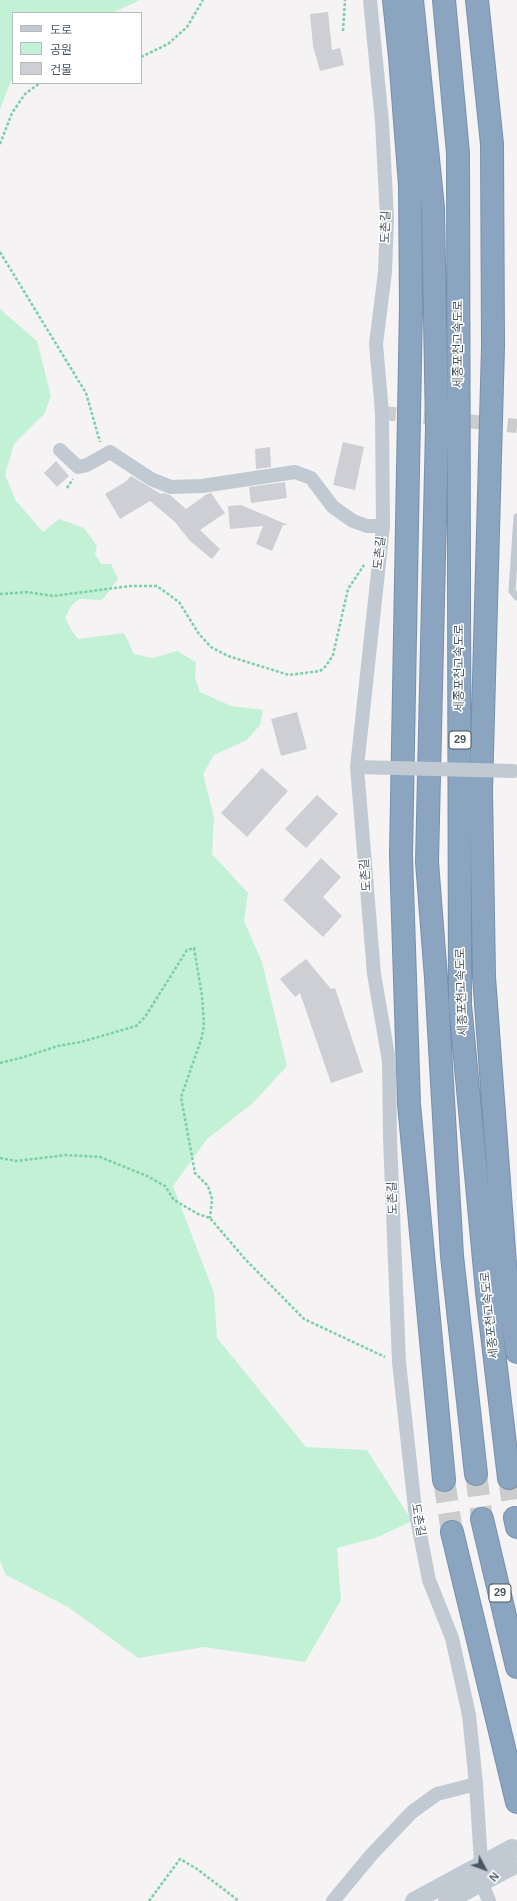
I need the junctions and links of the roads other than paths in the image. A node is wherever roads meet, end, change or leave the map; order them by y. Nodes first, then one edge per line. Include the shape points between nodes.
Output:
1 (370, 0) edge
2 (394, 0) edge
3 (412, 0) edge
4 (444, 0) edge
5 (477, 0) edge
6 (60, 450) dead end
7 (517, 517) edge
8 (383, 526) junction
9 (517, 597) edge
10 (357, 767) junction
11 (513, 771) dead end
12 (517, 1352) edge
13 (476, 1474) tunnel mouth
14 (509, 1478) tunnel mouth
15 (444, 1480) tunnel mouth
16 (482, 1519) tunnel mouth
17 (452, 1532) tunnel mouth
18 (517, 1667) edge
19 (476, 1784) junction
20 (517, 1802) edge
21 (512, 1848) dead end
22 (480, 1863) junction
23 (515, 1865) dead end
24 (482, 1884) junction
25 (418, 1900) edge
26 (333, 1901) edge
27 (447, 1901) edge
28 (489, 1901) edge

1 - 8 street, 도촌길 via 382,122 387,218 385,272 376,344 382,413
2 - 15 highway via 410,185 411,306 401,863 409,1104
3 - 13 highway, 세종포천고속도로 via 434,224 437,428 427,862 452,1256
4 - 14 highway, 세종포천고속도로 / 29 via 458,154 460,1004 487,1292
5 - 12 highway via 492,144 493,346 481,790 484,977 505,1264
6 - 8 street, 도촌길 via 78,466 87,465 110,452 151,479 171,486 202,486 295,472 310,478 333,507 353,521 367,526
7 - 9 lane via 512,591
8 - 10 street, 도촌길
10 - 11 street, bridge
10 - 19 street, 도촌길 via 374,974 389,1061 399,1360 415,1509 429,1580 452,1638 470,1715
16 - 18 highway, 29
17 - 20 highway
19 - 22 street, 도촌길
19 - 26 street via 436,1794 412,1812 372,1854
21 - 22 street
22 - 25 street
23 - 24 street
24 - 27 street
24 - 28 street

